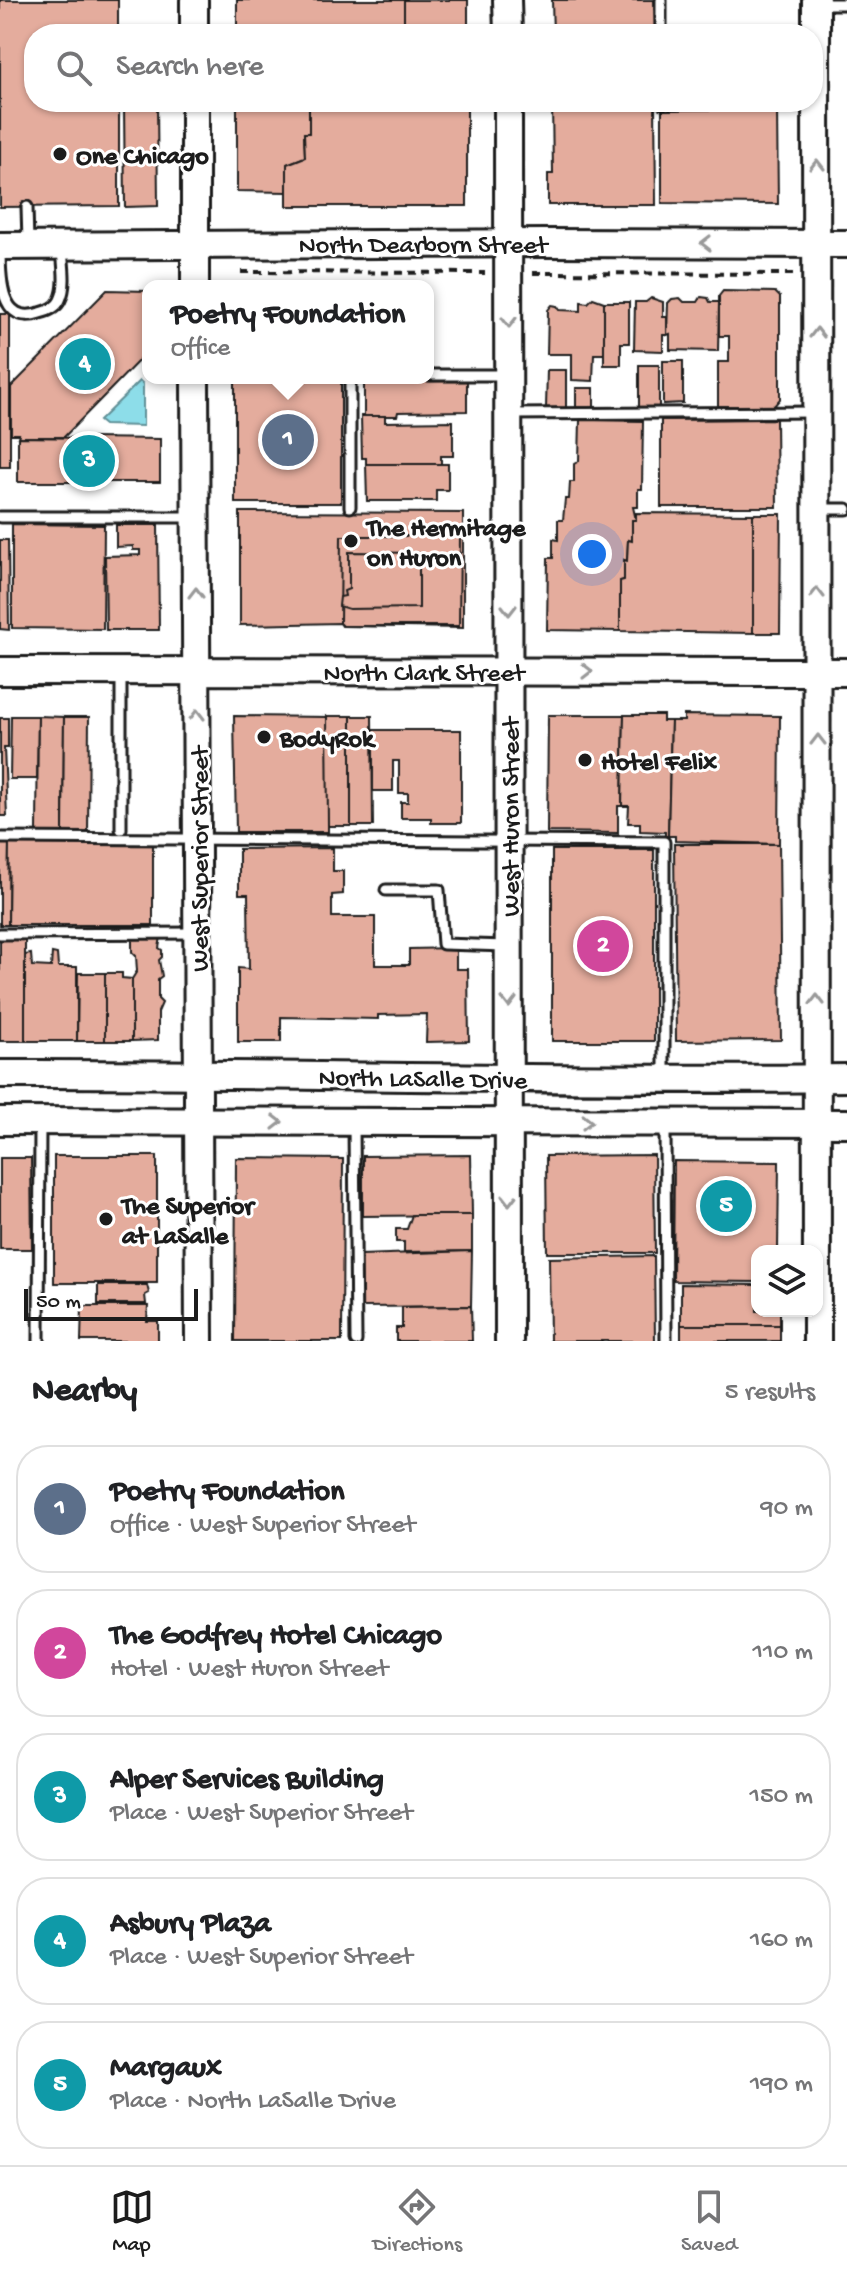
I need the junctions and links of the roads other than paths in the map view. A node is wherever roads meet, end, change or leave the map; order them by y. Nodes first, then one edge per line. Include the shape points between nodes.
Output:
1 (194, 0) edge
2 (507, 0) edge
3 (661, 0) edge
4 (816, 2) edge
5 (847, 4) edge
6 (194, 24) edge
7 (508, 24) edge
8 (661, 24) edge
9 (816, 24) edge
10 (195, 112) edge
11 (508, 112) edge
12 (816, 112) edge
13 (27, 207) dead end
14 (817, 243) junction
15 (195, 244) junction
16 (509, 244) junction
17 (847, 244) edge
18 (0, 246) edge
19 (28, 246) junction
20 (62, 246) junction
21 (195, 279) edge
22 (434, 375) edge
23 (509, 375) junction
24 (195, 384) edge
25 (350, 384) edge
26 (817, 412) junction
27 (509, 414) junction
28 (350, 507) dead end
29 (817, 509) junction
30 (847, 509) edge
31 (0, 517) edge
32 (196, 517) junction
33 (0, 671) edge
34 (121, 671) junction
35 (197, 671) junction
36 (817, 671) junction
37 (509, 672) junction
38 (847, 672) edge
39 (121, 829) dead end
40 (0, 838) edge
41 (198, 839) junction
42 (509, 841) junction
43 (386, 890) dead end
44 (198, 933) junction
45 (0, 934) edge
46 (509, 946) junction
47 (199, 1073) junction
48 (0, 1074) edge
49 (664, 1078) junction
50 (817, 1078) junction
51 (847, 1078) edge
52 (509, 1079) junction
53 (0, 1121) edge
54 (40, 1121) junction
55 (199, 1122) junction
56 (354, 1122) junction
57 (509, 1122) junction
58 (665, 1122) junction
59 (818, 1123) junction
60 (847, 1123) edge
61 (39, 1341) edge
62 (199, 1341) edge
63 (356, 1341) edge
64 (509, 1341) edge
65 (666, 1341) edge
66 (817, 1341) edge

1 - 6 street
2 - 7 street
3 - 8 lane
4 - 5 lane
9 -> 4 street
10 - 15 street
11 - 16 street, West Huron Street
14 -> 12 street
13 - 19 lane
14 -> 16 street, North Dearborn Street
14 - 17 street, North Dearborn Street
26 -> 14 street
15 - 16 street, North Dearborn Street
15 - 20 street, North Dearborn Street
15 - 21 street
16 -> 23 street, West Huron Street
18 - 19 street, North Dearborn Street
18 - 20 lane via 1,294 10,309 21,314 37,314 60,302
19 - 20 street, North Dearborn Street
22 - 23 lane
23 - 27 street, West Huron Street
24 - 32 street, West Superior Street
25 - 28 lane
26 - 27 lane
26 - 29 street
27 -> 37 street, West Huron Street
29 - 30 lane
36 -> 29 street
31 - 32 lane
35 -> 32 street, West Superior Street
33 - 34 street, North Clark Street
34 - 35 street, North Clark Street
34 - 39 lane
35 - 37 street, North Clark Street
41 -> 35 street, West Superior Street
37 -> 36 street, North Clark Street
36 - 38 street, North Clark Street
50 -> 36 street
37 - 42 street, West Huron Street
40 - 41 lane
41 - 42 lane
41 - 44 street, West Superior Street
42 - 46 street, West Huron Street
42 - 49 lane via 664,842
43 - 46 lane via 439,890 443,944
44 - 45 lane
44 - 47 street, West Superior Street
46 -> 52 street, West Huron Street
47 - 48 street, North LaSalle Drive
47 - 52 street, North LaSalle Drive
47 - 55 street, West Superior Street
49 - 50 street, North LaSalle Drive
49 - 52 street, North LaSalle Drive
50 - 51 street, North LaSalle Drive
50 - 59 street
52 - 57 street, West Huron Street
53 - 54 street, North LaSalle Drive
54 - 55 street, North LaSalle Drive
54 - 61 lane
55 -> 56 street, North LaSalle Drive
55 - 62 street, West Superior Street
56 - 57 street, North LaSalle Drive
56 - 63 lane
57 -> 58 street, North LaSalle Drive
57 -> 64 street, West Huron Street
58 - 59 street, North LaSalle Drive
58 - 65 lane
59 - 60 street, North LaSalle Drive
59 - 66 street

